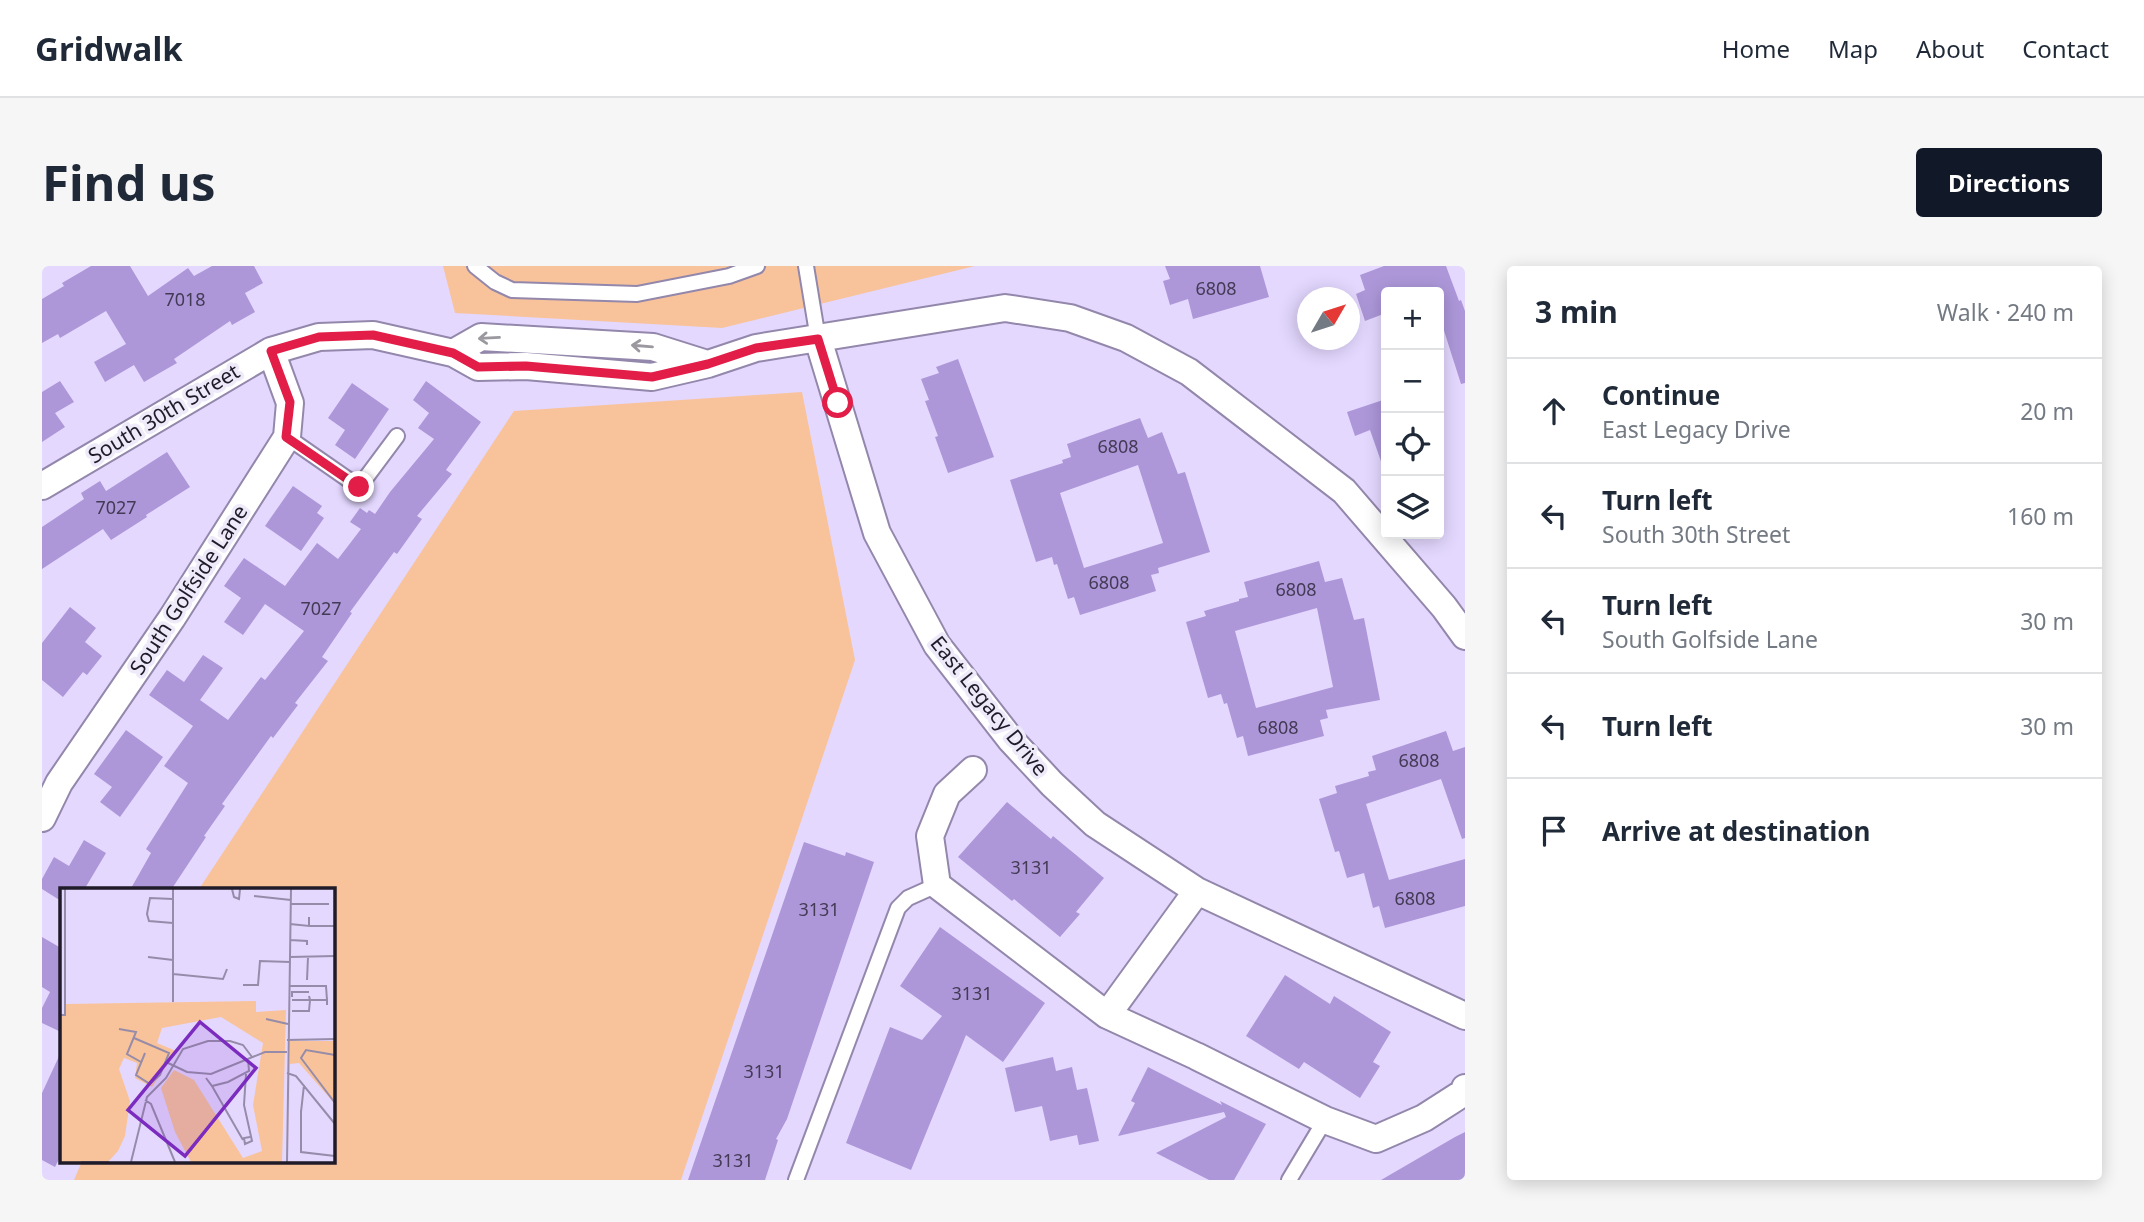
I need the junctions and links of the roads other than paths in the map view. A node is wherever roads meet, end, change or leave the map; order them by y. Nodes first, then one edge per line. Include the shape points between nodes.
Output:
1 (475, 266) edge
2 (757, 266) edge
3 (806, 266) edge
4 (818, 339) junction
5 (584, 341) junction
6 (271, 351) junction
7 (453, 353) junction
8 (708, 364) junction
9 (584, 372) junction
10 (397, 436) dead end
11 (286, 437) junction
12 (42, 486) edge
13 (1465, 636) edge
14 (974, 770) dead end
15 (42, 818) edge
16 (937, 885) junction
17 (1196, 891) junction
18 (1107, 1015) junction
19 (1465, 1016) edge
20 (1465, 1087) edge
21 (1325, 1120) junction
22 (796, 1180) edge
23 (1289, 1180) edge

1 - 2 lane via 512,290 638,294
3 - 4 lane
4 - 8 street, South 30th Street via 756,348
4 - 13 street, South 30th Street via 1005,308 1070,318 1126,338 1189,372 1344,491
4 - 17 street, East Legacy Drive via 877,533 937,645 1011,740 1052,784 1095,824
5 -> 7 street via 481,337
8 -> 5 street via 653,347
5 - 9 street
6 - 7 street, South 30th Street via 319,337 373,335
6 - 11 street, South Golfside Lane via 290,402
6 - 12 street, South 30th Street
7 - 9 street, South 30th Street via 478,367
8 - 9 street, South 30th Street via 652,377
10 - 11 lane via 359,487
11 - 15 street, South Golfside Lane via 172,618 60,783
14 - 16 street via 947,794 930,836
16 - 18 street
16 - 22 lane via 908,898 898,908
17 - 18 street
17 - 19 street, East Legacy Drive
18 - 21 street
20 - 21 street via 1463,1093 1424,1118 1376,1139
21 - 23 lane

